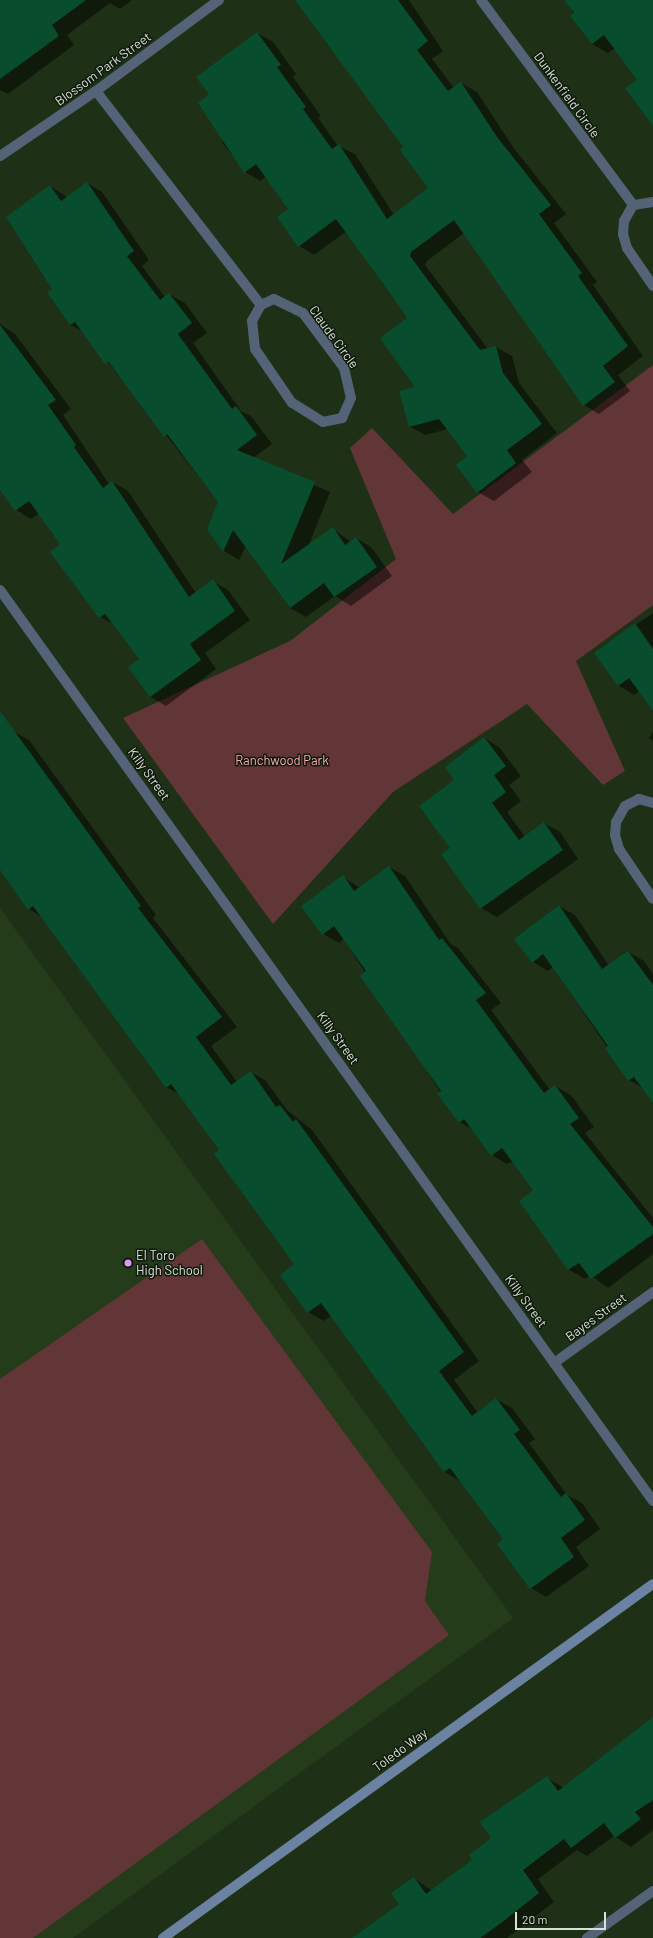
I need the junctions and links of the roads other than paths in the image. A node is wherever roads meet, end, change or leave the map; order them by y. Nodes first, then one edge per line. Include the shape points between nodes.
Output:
1 (219, 0) edge
2 (481, 0) edge
3 (96, 91) junction
4 (0, 156) edge
5 (653, 202) edge
6 (633, 205) junction
7 (653, 286) edge
8 (261, 306) junction
9 (0, 590) edge
10 (653, 803) edge
11 (653, 899) edge
12 (653, 1292) edge
13 (554, 1363) junction
14 (653, 1501) edge
15 (653, 1584) edge
16 (653, 1891) edge
17 (163, 1938) edge
18 (587, 1938) edge

1 - 3 street, Blossom Park Street
2 - 6 street, Dunkenfield Circle
3 - 4 street, Blossom Park Street
3 - 8 street
5 - 6 street
6 - 7 street via 624,221 623,234 627,248
8 - 8 street, Claude Circle via 252,321 255,349 292,403 322,422 342,418 351,398 344,368 303,313 274,299
9 - 13 street, Killy Street
10 - 11 street via 639,799 625,806 616,822 615,835 619,849
12 - 13 street, Bayes Street
13 - 14 street, Killy Street
15 - 17 main road, Toledo Way
16 - 18 street

